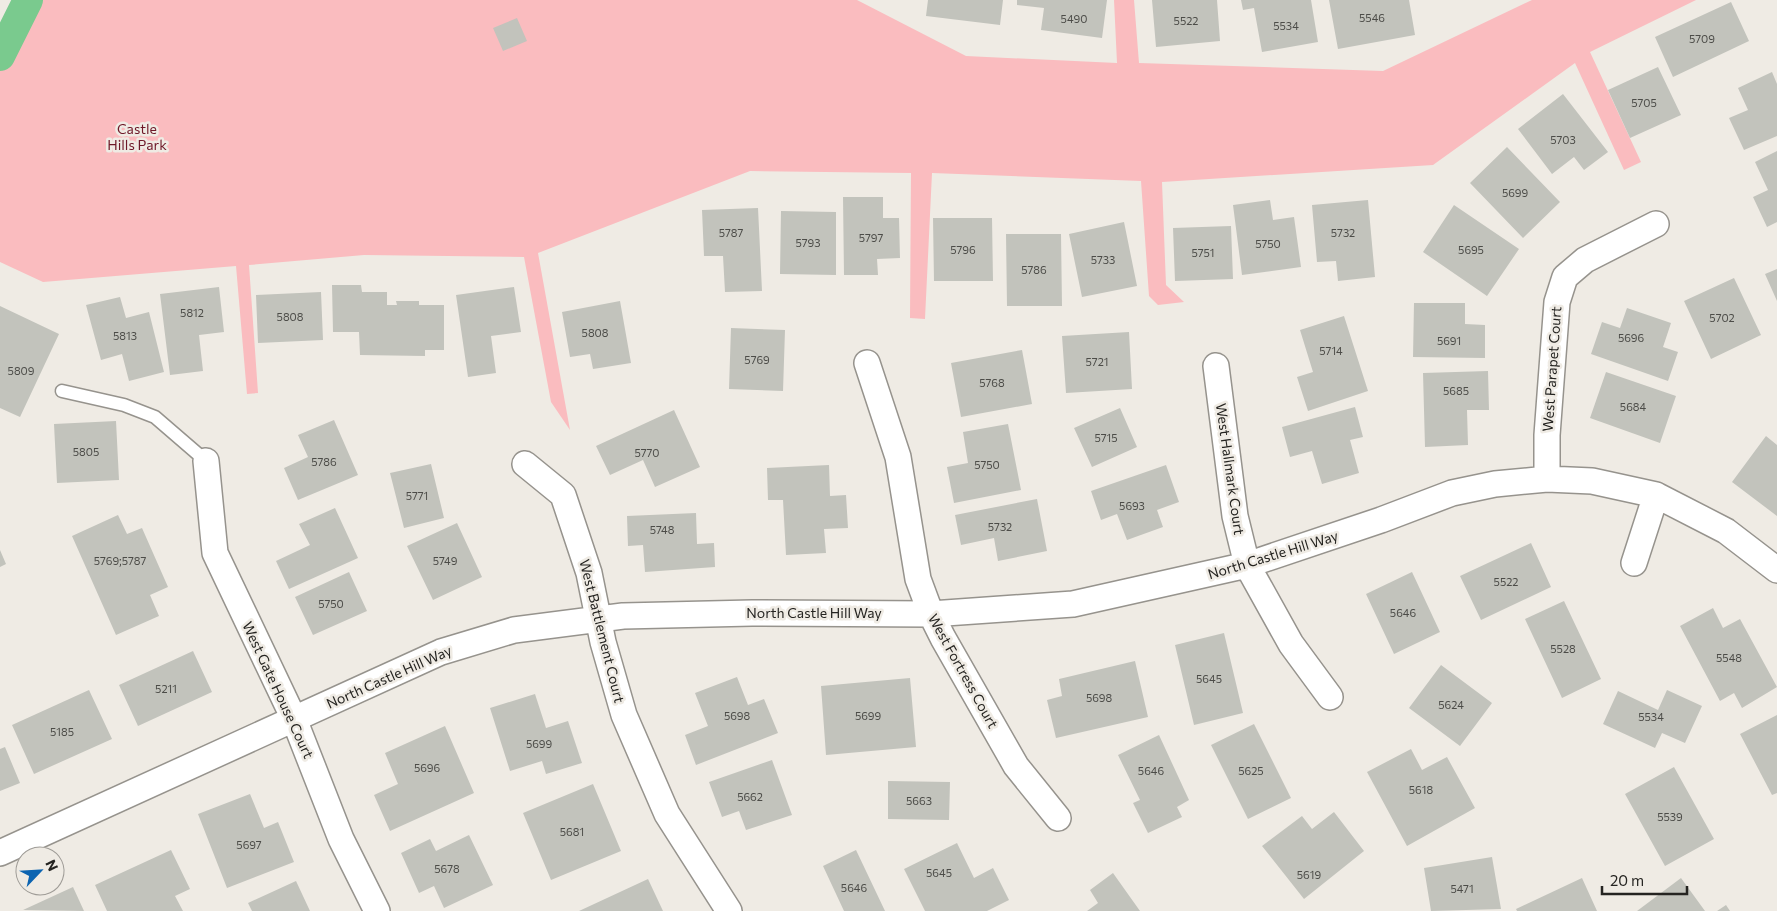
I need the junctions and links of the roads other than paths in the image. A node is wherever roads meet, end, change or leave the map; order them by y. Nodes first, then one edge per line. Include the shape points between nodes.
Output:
1 (1656, 224) dead end
2 (867, 363) dead end
3 (1216, 366) dead end
4 (62, 391) dead end
5 (206, 462) joint
6 (525, 464) dead end
7 (1547, 479) junction
8 (1656, 495) junction
9 (1634, 563) dead end
10 (1247, 566) junction
11 (1777, 570) edge
12 (931, 614) junction
13 (598, 618) junction
14 (1330, 697) dead end
15 (294, 719) junction
16 (1058, 818) dead end
17 (0, 853) edge
18 (377, 911) edge
19 (729, 911) edge

1 - 7 street, West Parapet Court via 1585,260 1565,277 1557,302
2 - 12 street, West Fortress Court via 898,457 918,580
3 - 10 street, West Hallmark Court via 1235,516
4 - 5 lane via 124,404 155,416
5 - 15 street, West Gate House Court via 215,553
6 - 13 street, West Battlement Court via 563,495 589,573
7 - 8 street, North Castle Hill Way via 1592,481
7 - 10 street, North Castle Hill Way via 1495,484 1452,493
8 - 9 street
8 - 11 street, North Castle Hill Way via 1726,530
10 - 12 street, North Castle Hill Way via 1073,604
10 - 14 street, West Hallmark Court via 1291,644
12 - 13 street, North Castle Hill Way via 752,613
12 - 16 street, West Fortress Court via 1016,766
13 - 15 street, North Castle Hill Way via 514,630 441,652
13 - 19 street, West Battlement Court via 624,715 666,814
15 - 17 street, North Castle Hill Way
15 - 18 street, West Gate House Court via 341,839

